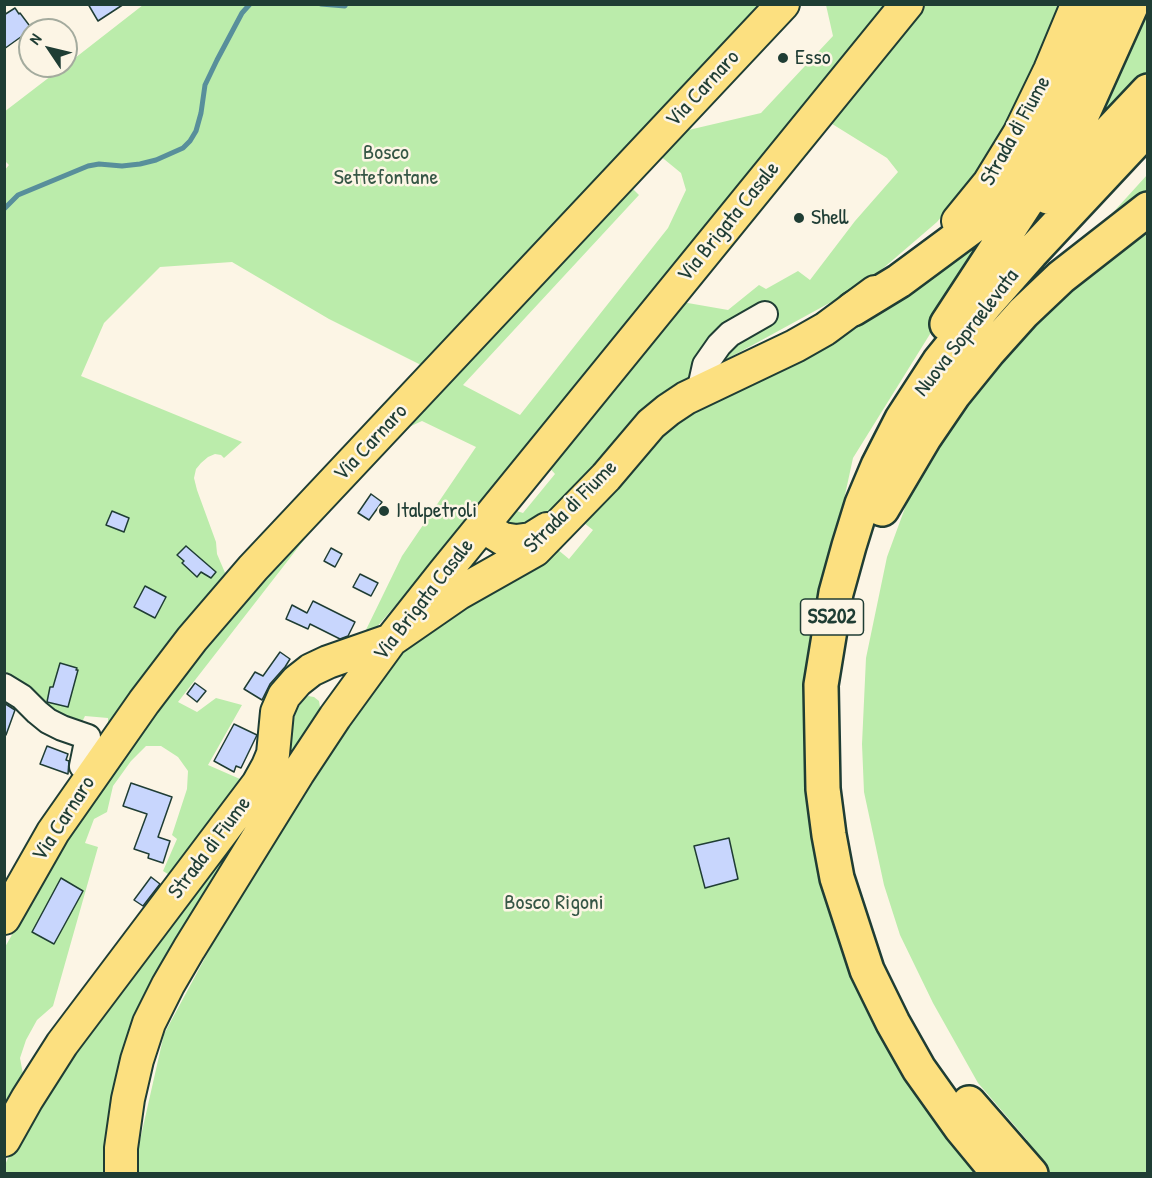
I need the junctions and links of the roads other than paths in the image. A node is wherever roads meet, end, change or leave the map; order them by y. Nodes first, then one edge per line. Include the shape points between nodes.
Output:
1 (783, 4) edge
2 (907, 4) edge
3 (1079, 4) edge
4 (1112, 4) edge
5 (1132, 4) edge
6 (1148, 91) edge
7 (1148, 128) edge
8 (1148, 158) edge
9 (1148, 209) edge
10 (990, 257) junction
11 (853, 309) junction
12 (765, 314) dead end
13 (699, 392) junction
14 (872, 507) junction
15 (564, 520) junction
16 (482, 526) junction
17 (391, 640) junction
18 (4, 686) edge
19 (306, 691) junction
20 (335, 717) junction
21 (273, 754) junction
22 (92, 774) junction
23 (4, 918) edge
24 (4, 1140) edge
25 (1008, 1166) edge
26 (121, 1173) edge

1 - 22 main road, Via Carnaro via 253,568 192,639
2 - 16 main road, Via Brigata Casale
3 - 11 main road, Strada di Fiume via 1029,115 1003,163 979,196 929,249
4 - 11 highway via 1096,25 1062,106 1010,186 972,227 899,281
5 - 10 highway via 1079,122
6 - 10 highway
7 - 14 highway, Nuova Sopraelevata / SS202 via 1030,253 939,362 902,419 878,466
8 - 14 highway, Nuova Sopraelevata / SS202 via 1000,316 948,385
9 - 14 highway via 1023,313 954,394
10 - 14 highway via 923,363 890,426
11 - 13 main road, Strada di Fiume via 825,330
12 - 13 street via 719,345 705,365
13 - 15 main road, Strada di Fiume via 651,424
14 - 25 highway, Nuova Sopraelevata / SS202 via 867,552 848,639 840,736 856,870 884,958 910,1011
15 - 16 main road via 531,539 516,542 502,539
15 - 17 main road, Strada di Fiume via 535,550 459,593
16 - 17 main road, Via Brigata Casale
17 - 19 main road
17 - 20 main road, Via Brigata Casale
17 - 21 main road, Strada di Fiume via 328,662 297,681 277,712
18 - 22 street via 48,721 88,737 82,766
19 - 20 main road via 323,697
19 - 21 main road via 290,709
20 - 26 main road, Via Brigata Casale via 189,949 149,1023 128,1099
21 - 24 main road, Strada di Fiume via 258,784 62,1044
22 - 23 main road, Via Carnaro via 53,832

